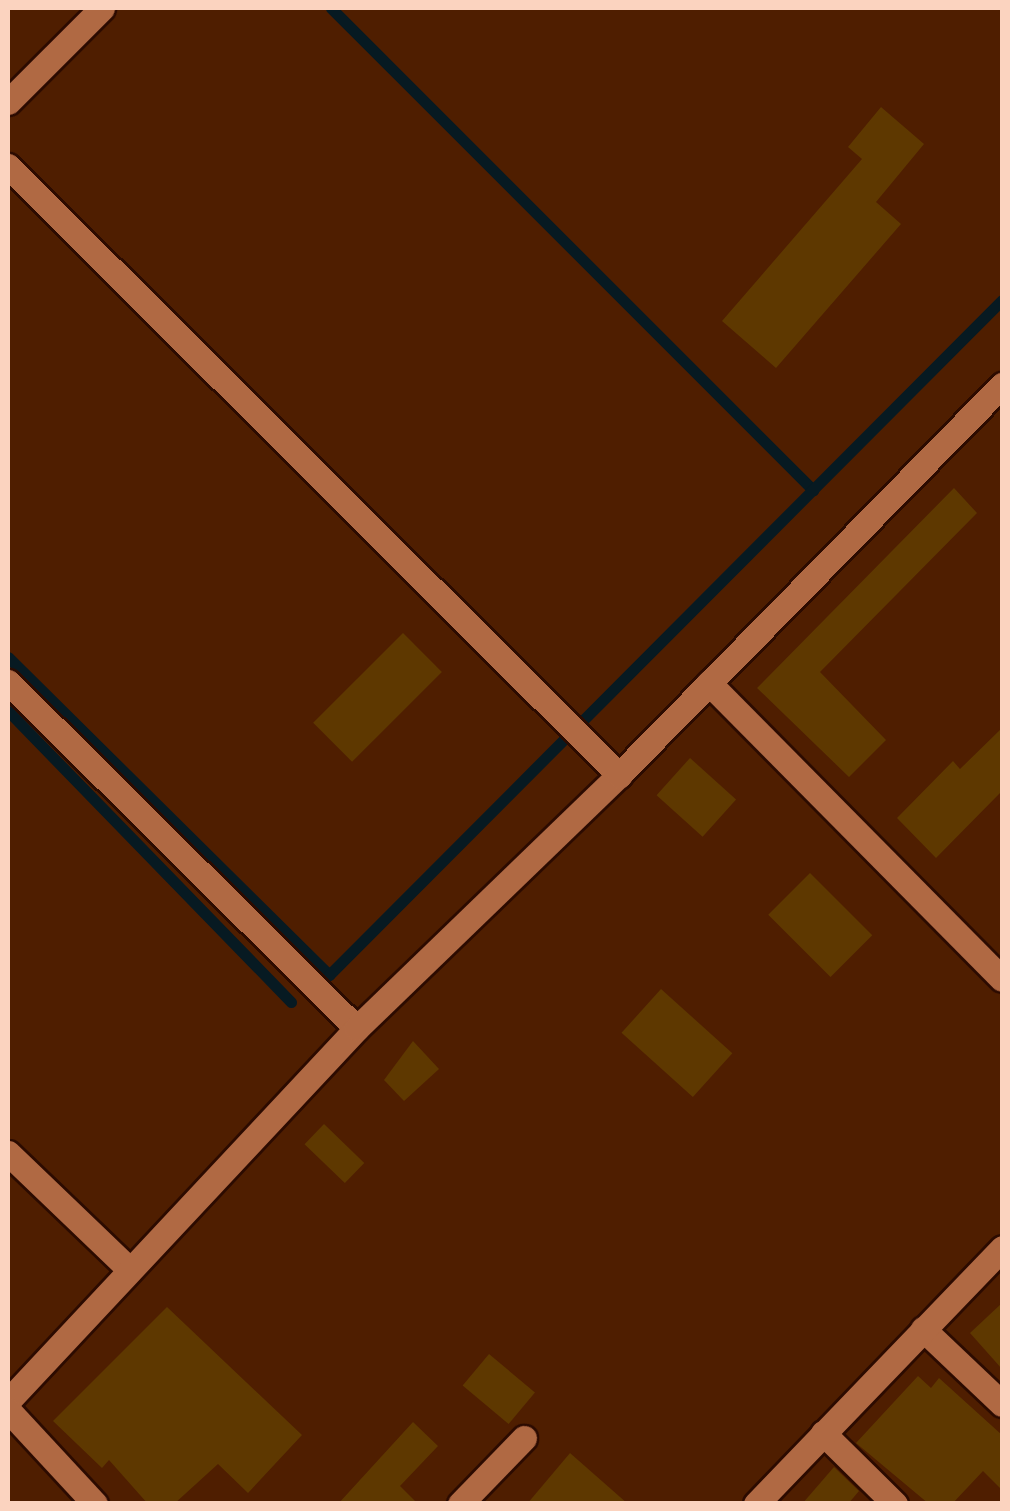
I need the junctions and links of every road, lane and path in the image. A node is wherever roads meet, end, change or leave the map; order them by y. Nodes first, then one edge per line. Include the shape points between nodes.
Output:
1 (102, 8) edge
2 (8, 102) edge
3 (8, 166) edge
4 (1002, 385) edge
5 (8, 682) edge
6 (709, 683) junction
7 (619, 775) junction
8 (1002, 980) edge
9 (357, 1028) junction
10 (8, 1153) edge
11 (1002, 1248) edge
12 (130, 1269) junction
13 (923, 1329) junction
14 (8, 1401) edge
15 (1002, 1404) edge
16 (8, 1410) edge
17 (824, 1433) junction
18 (524, 1438) dead end
19 (95, 1504) edge
20 (460, 1504) edge
21 (756, 1504) edge
22 (895, 1504) edge

1 - 2 street
3 - 7 street
4 - 6 street
5 - 9 street
6 - 7 street
6 - 8 street
7 - 9 street
9 - 12 street
10 - 12 street
11 - 13 street
12 - 14 street
13 - 15 street
13 - 17 street
16 - 19 street
17 - 21 street
17 - 22 street
18 - 20 street

